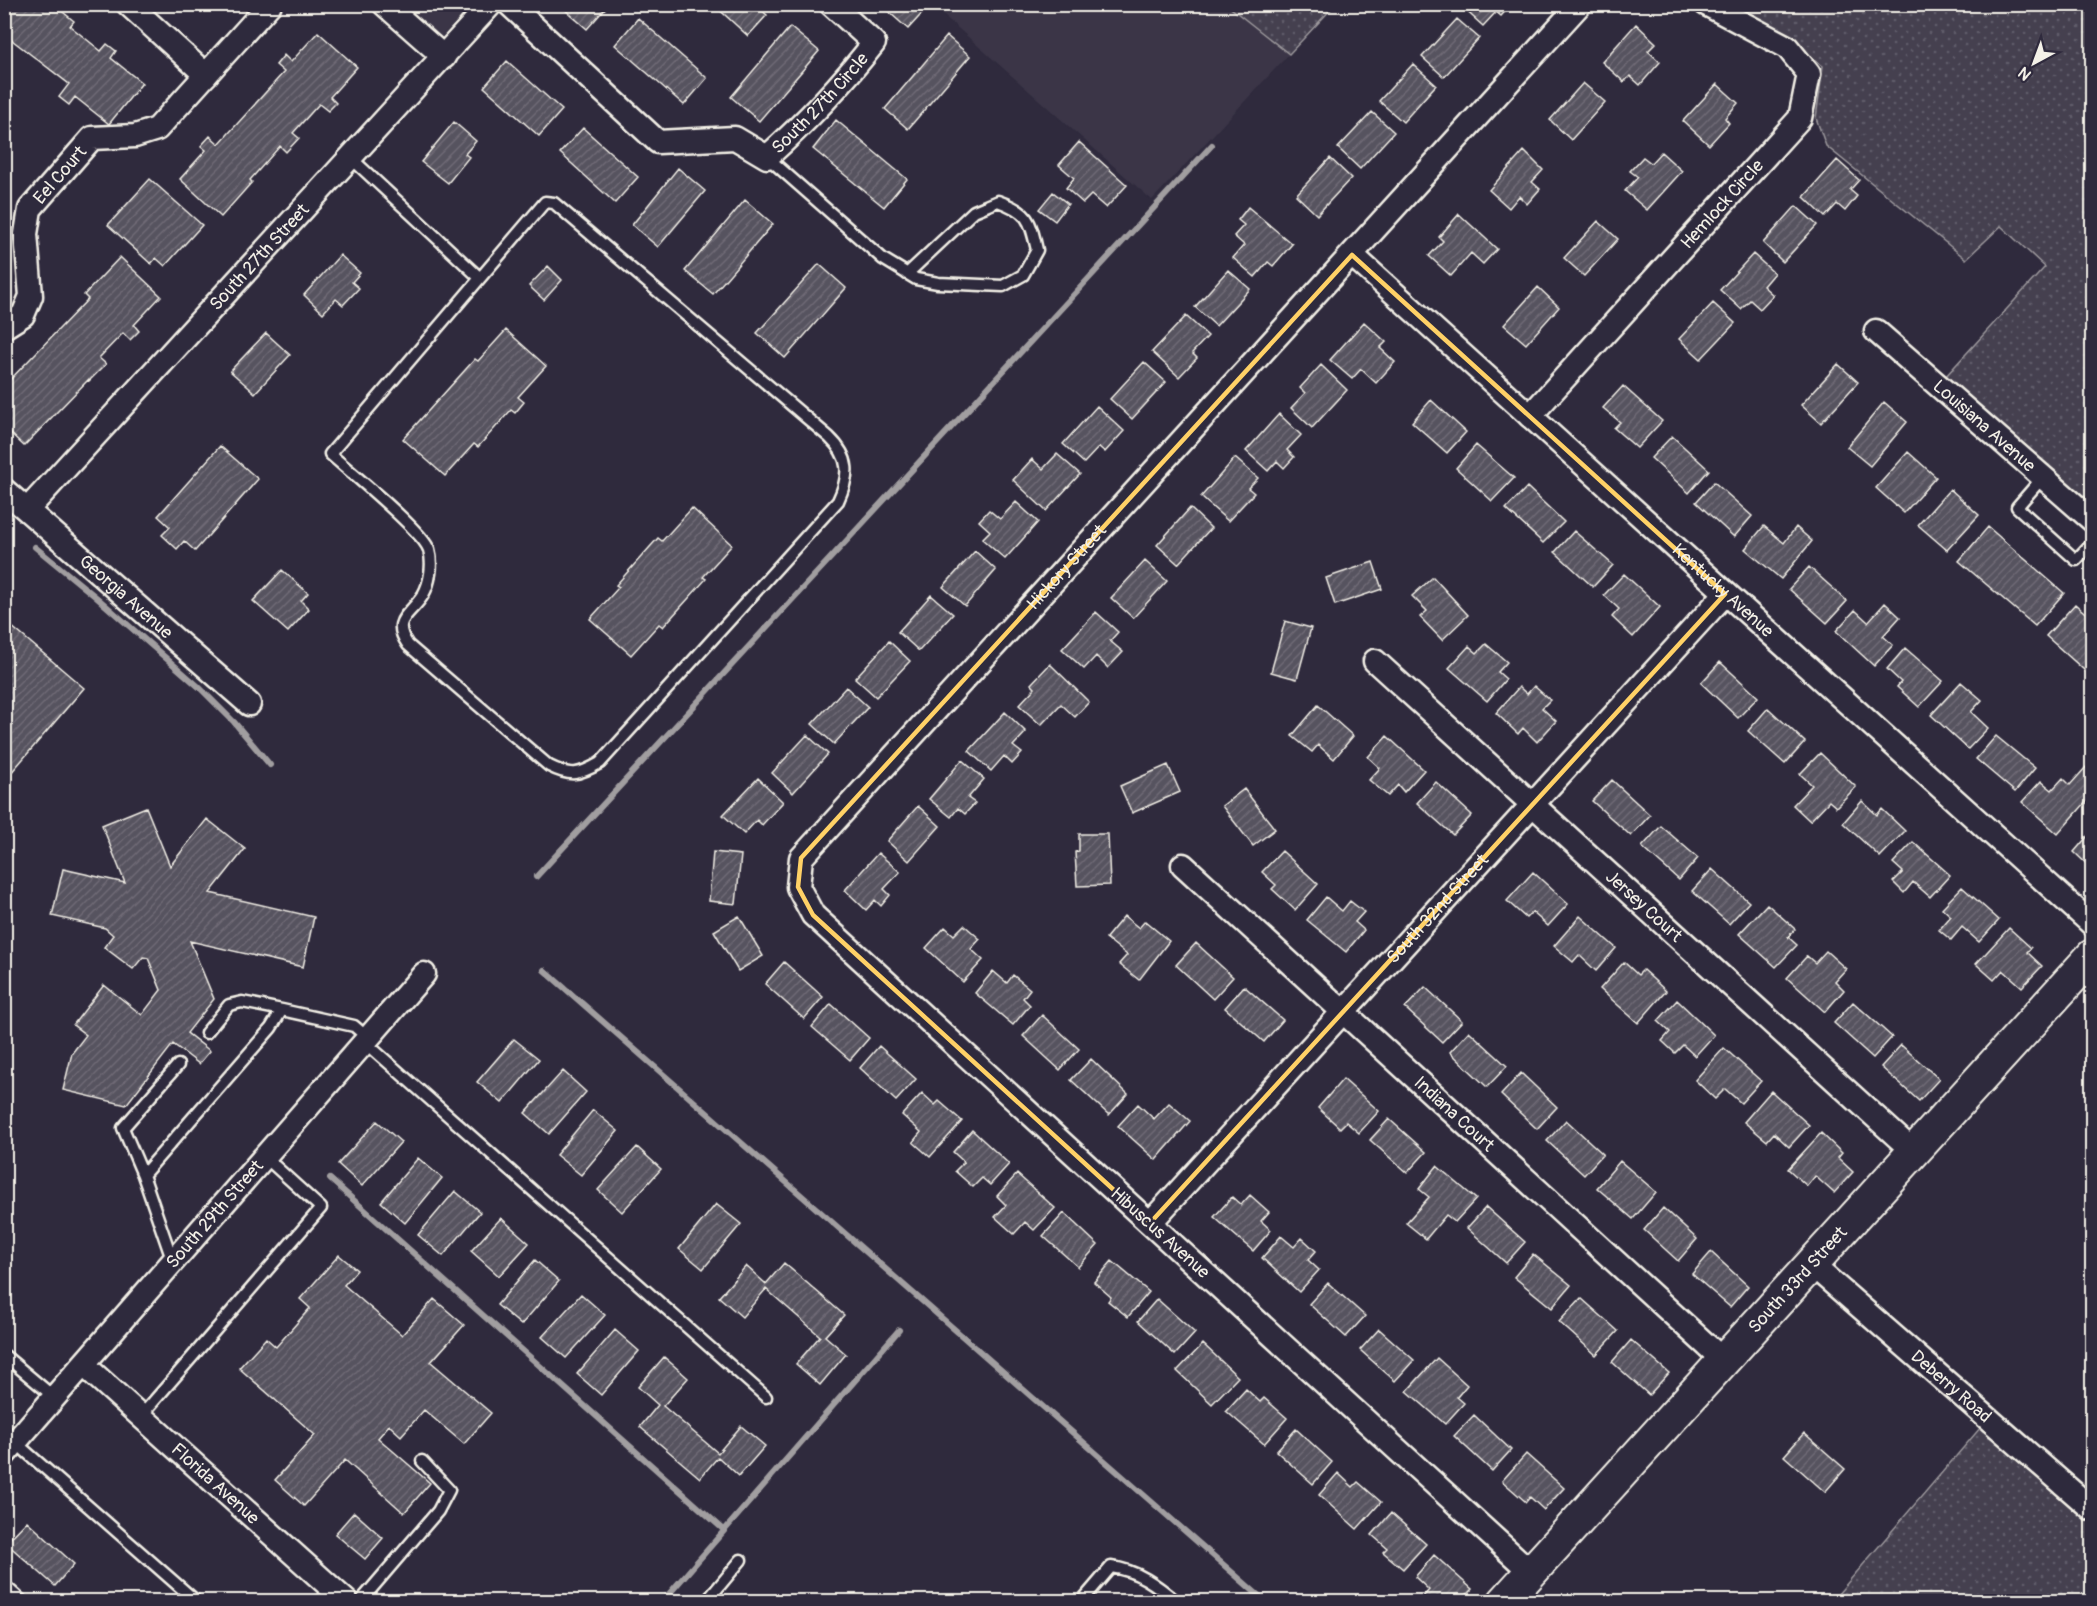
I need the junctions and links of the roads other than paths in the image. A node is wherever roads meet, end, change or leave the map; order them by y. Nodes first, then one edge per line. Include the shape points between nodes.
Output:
1 (128, 4) edge
2 (270, 4) edge
3 (384, 4) edge
4 (491, 4) edge
5 (509, 4) edge
6 (831, 4) edge
7 (1580, 4) edge
8 (1706, 4) edge
9 (444, 57) junction
10 (206, 75) junction
11 (767, 157) junction
12 (351, 158) junction
13 (1352, 255) junction
14 (908, 274) junction
15 (480, 278) junction
16 (4, 327) edge
17 (1876, 331) dead end
18 (1530, 416) junction
19 (2043, 477) junction
20 (4, 490) edge
21 (27, 509) junction
22 (2092, 520) edge
23 (2092, 543) edge
24 (1725, 594) junction
25 (1375, 661) dead end
26 (249, 704) dead end
27 (1532, 803) junction
28 (1183, 865) dead end
29 (798, 887) joint
30 (2092, 924) edge
31 (2092, 956) edge
32 (424, 974) dead end
33 (282, 1010) junction
34 (1342, 1011) junction
35 (206, 1033) dead end
36 (366, 1040) junction
37 (178, 1065) dead end
38 (1914, 1152) junction
39 (265, 1157) junction
40 (143, 1175) junction
41 (1150, 1223) junction
42 (173, 1263) junction
43 (1811, 1264) junction
44 (4, 1355) edge
45 (1724, 1361) junction
46 (84, 1365) junction
47 (54, 1397) junction
48 (766, 1397) dead end
49 (141, 1416) junction
50 (10, 1449) edge
51 (422, 1461) dead end
52 (2092, 1509) edge
53 (741, 1560) dead end
54 (1531, 1572) junction
55 (4, 1585) edge
56 (23, 1602) edge
57 (197, 1602) edge
58 (347, 1602) edge
59 (360, 1602) edge
60 (706, 1602) edge
61 (1081, 1602) edge
62 (1178, 1602) edge
63 (1504, 1602) edge

1 - 10 street
2 - 10 street, Eel Court
3 - 9 street
4 - 9 street, South 27th Street
5 - 11 street, South 27th Circle via 658,142 735,138
6 - 11 street, South 27th Circle via 874,43 852,72
7 - 13 street
8 - 18 street, Hemlock Circle via 1787,47 1809,74 1800,118
9 - 12 street, South 27th Street
10 - 16 street, Eel Court via 157,129 135,136 92,138 30,209 26,234 31,296 23,315
11 - 14 lane via 883,259
12 - 15 lane
12 - 21 street, South 27th Street
13 - 18 street, Kentucky Avenue
13 - 29 street, Hickory Street via 801,858
14 - 14 lane via 938,283 1003,286 1023,275 1037,250 1031,222 1014,207 998,201 974,211
15 - 15 lane via 330,454 412,527 429,549 430,572 423,595 401,621 400,634 408,645 549,766 564,773 583,773 600,763 838,501 847,482 846,466 841,448 829,437 554,203 545,202
17 - 19 street, Louisiana Avenue
18 - 24 street, Kentucky Avenue
19 - 22 street, Louisiana Avenue
19 - 23 lane via 2017,507 2076,560
20 - 21 street, Georgia Avenue
21 - 26 street, Georgia Avenue
24 - 27 street, South 32nd Street
24 - 30 street, Kentucky Avenue
25 - 27 street, Jersey Court
27 - 34 street, South 32nd Street
27 - 38 street, Jersey Court
28 - 34 street, Indiana Court
29 - 41 street, Hibuscus Avenue via 813,915
31 - 38 street, South 33rd Street
32 - 36 street, South 29th Street
33 - 35 lane via 243,1002 229,1005
33 - 36 lane via 354,1026
33 - 40 lane via 271,1028
34 - 41 street, South 32nd Street
34 - 45 street, Indiana Court
36 - 39 street, South 29th Street
36 - 48 lane
37 - 40 lane via 123,1128
38 - 43 street, South 33rd Street
39 - 42 street, South 29th Street
39 - 49 lane via 321,1208
40 - 42 lane
41 - 54 street, Hibuscus Avenue
42 - 46 street, South 29th Street
43 - 45 street, South 33rd Street
43 - 52 street, Deberry Road
44 - 47 lane
45 - 54 street, South 33rd Street
46 - 47 street, South 29th Street
46 - 49 street, Florida Avenue
47 - 50 street, South 29th Street
49 - 58 street, Florida Avenue
50 - 57 lane
51 - 59 lane via 449,1490 438,1512
53 - 60 lane
54 - 63 street, South 33rd Street
55 - 56 lane
61 - 62 lane via 1111,1567 1139,1575

